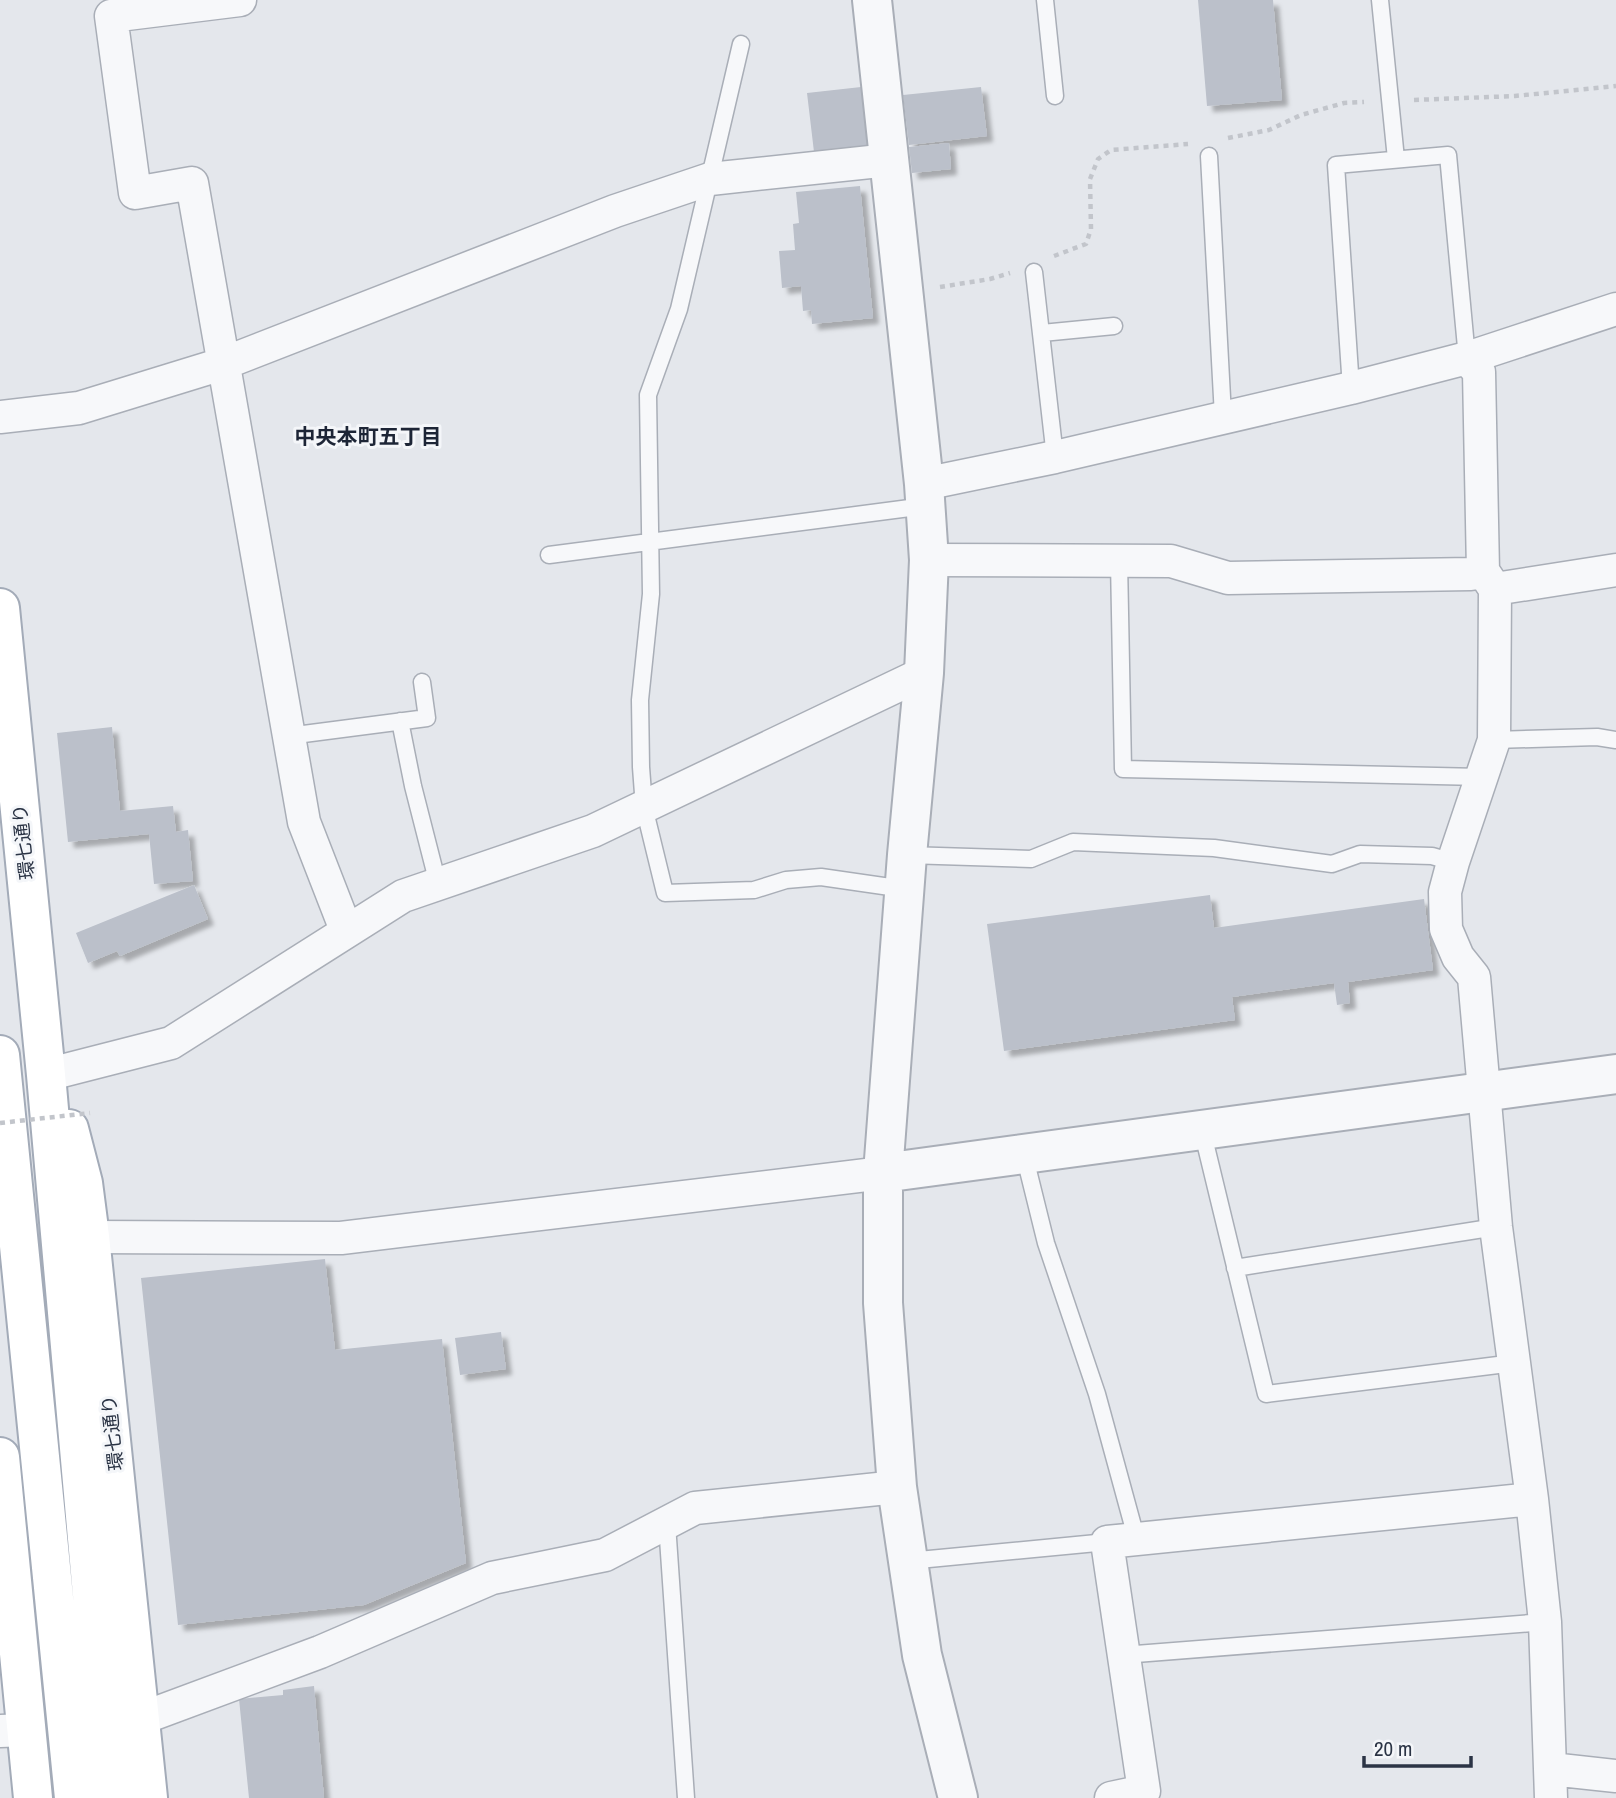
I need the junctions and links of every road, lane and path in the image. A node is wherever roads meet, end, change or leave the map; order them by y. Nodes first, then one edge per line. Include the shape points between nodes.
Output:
1 (240, 0) edge
2 (872, 0) edge
3 (1045, 0) edge
4 (1380, 0) edge
5 (741, 44) dead end
6 (1055, 96) dead end
7 (1196, 143) dead end
8 (1209, 156) dead end
9 (1396, 159) junction
10 (889, 160) junction
11 (710, 179) junction
12 (1038, 266) joint
13 (1011, 272) dead end
14 (904, 293) junction
15 (1616, 309) edge
16 (1114, 326) dead end
17 (1042, 333) junction
18 (1467, 358) junction
19 (222, 364) junction
20 (1351, 388) junction
21 (1223, 416) junction
22 (0, 417) edge
23 (1055, 457) junction
24 (925, 495) junction
25 (649, 543) junction
26 (549, 555) dead end
27 (929, 560) junction
28 (1119, 561) junction
29 (1616, 570) edge
30 (1489, 580) junction
31 (0, 608) edge
32 (924, 673) junction
33 (422, 682) dead end
34 (400, 721) junction
35 (288, 736) junction
36 (1494, 740) junction
37 (1616, 740) edge
38 (1481, 777) junction
39 (645, 807) junction
40 (1453, 862) junction
41 (906, 872) junction
42 (438, 884) junction
43 (346, 930) junction
44 (1616, 1074) edge
45 (46, 1075) junction
46 (1, 1091) edge
47 (1484, 1091) junction
48 (90, 1113) dead end
49 (1202, 1130) junction
50 (1024, 1154) junction
51 (883, 1173) junction
52 (1496, 1227) junction
53 (90, 1237) junction
54 (1235, 1268) junction
55 (1514, 1363) junction
56 (0, 1457) edge
57 (897, 1487) junction
58 (1532, 1499) junction
59 (667, 1524) junction
60 (67, 1527) junction
61 (1122, 1539) junction
62 (908, 1561) junction
63 (1545, 1622) junction
64 (1124, 1655) junction
65 (140, 1719) junction
66 (13, 1730) edge
67 (1616, 1776) edge
68 (1551, 1783) edge
69 (33, 1798) edge
70 (74, 1798) edge
71 (110, 1798) edge
72 (148, 1798) edge
73 (686, 1798) edge
74 (958, 1798) edge
75 (1111, 1798) edge

1 - 19 street via 111,16 135,193 191,183
2 - 10 street
3 - 6 lane
4 - 9 lane
5 - 11 lane
7 - 12 path via 1111,150 1098,159 1090,179 1091,229 1086,244
8 - 21 lane
9 - 18 lane via 1448,155
9 - 20 lane via 1336,164
10 - 11 street
10 - 14 street
11 - 19 street via 615,211
11 - 25 lane via 679,309 648,395
12 - 17 lane
13 - 14 path
14 - 24 street
15 - 18 street
16 - 17 lane
17 - 23 lane
18 - 20 street
18 - 30 street via 1479,372
19 - 22 street via 79,408
19 - 35 street
20 - 21 street
21 - 23 street
23 - 24 street
24 - 25 lane
24 - 27 street
25 - 26 lane
25 - 39 lane via 651,594 640,700
27 - 28 street
27 - 32 street
28 - 30 street via 1171,561 1228,578 1471,574
28 - 38 lane via 1123,769
29 - 30 street
30 - 36 street
31 - 45 main road, 環七通り
32 - 39 street
32 - 41 street
33 - 34 lane via 427,718
34 - 35 lane
34 - 42 lane
35 - 43 street via 304,822
36 - 37 lane
36 - 38 street
38 - 40 street
39 - 41 lane via 665,893 754,890 786,880
39 - 42 street via 593,831
40 - 41 lane via 1432,856 1360,854 1332,864 1214,848 1073,842 1031,859
40 - 47 street via 1445,892 1446,929 1458,957 1474,977
41 - 51 street
42 - 43 street via 403,896
43 - 45 street via 171,1043
44 - 47 street
45 - 53 main road, 環七通り via 71,1133
45 - 60 main road, 環七通り
46 - 48 path, bridge
46 - 60 main road, 環七通り
47 - 49 street
47 - 52 street
49 - 50 street
49 - 54 lane
50 - 51 street
50 - 61 lane via 1046,1242 1097,1394
51 - 53 street via 341,1238
51 - 57 street via 883,1303
52 - 54 lane
52 - 55 street
53 - 65 main road, 環七通り
54 - 55 lane via 1266,1394
55 - 58 street
56 - 66 main road
57 - 59 street via 695,1508
57 - 62 street
58 - 61 street
58 - 63 street
59 - 65 street via 605,1555 492,1578 320,1652
59 - 73 lane
60 - 70 main road, 環七通り
60 - 71 main road, 環七通り
61 - 62 lane
61 - 64 street
62 - 74 street via 922,1655
63 - 64 lane
63 - 68 street
64 - 75 street via 1144,1791
65 - 72 main road, 環七通り
66 - 69 main road
67 - 68 street

